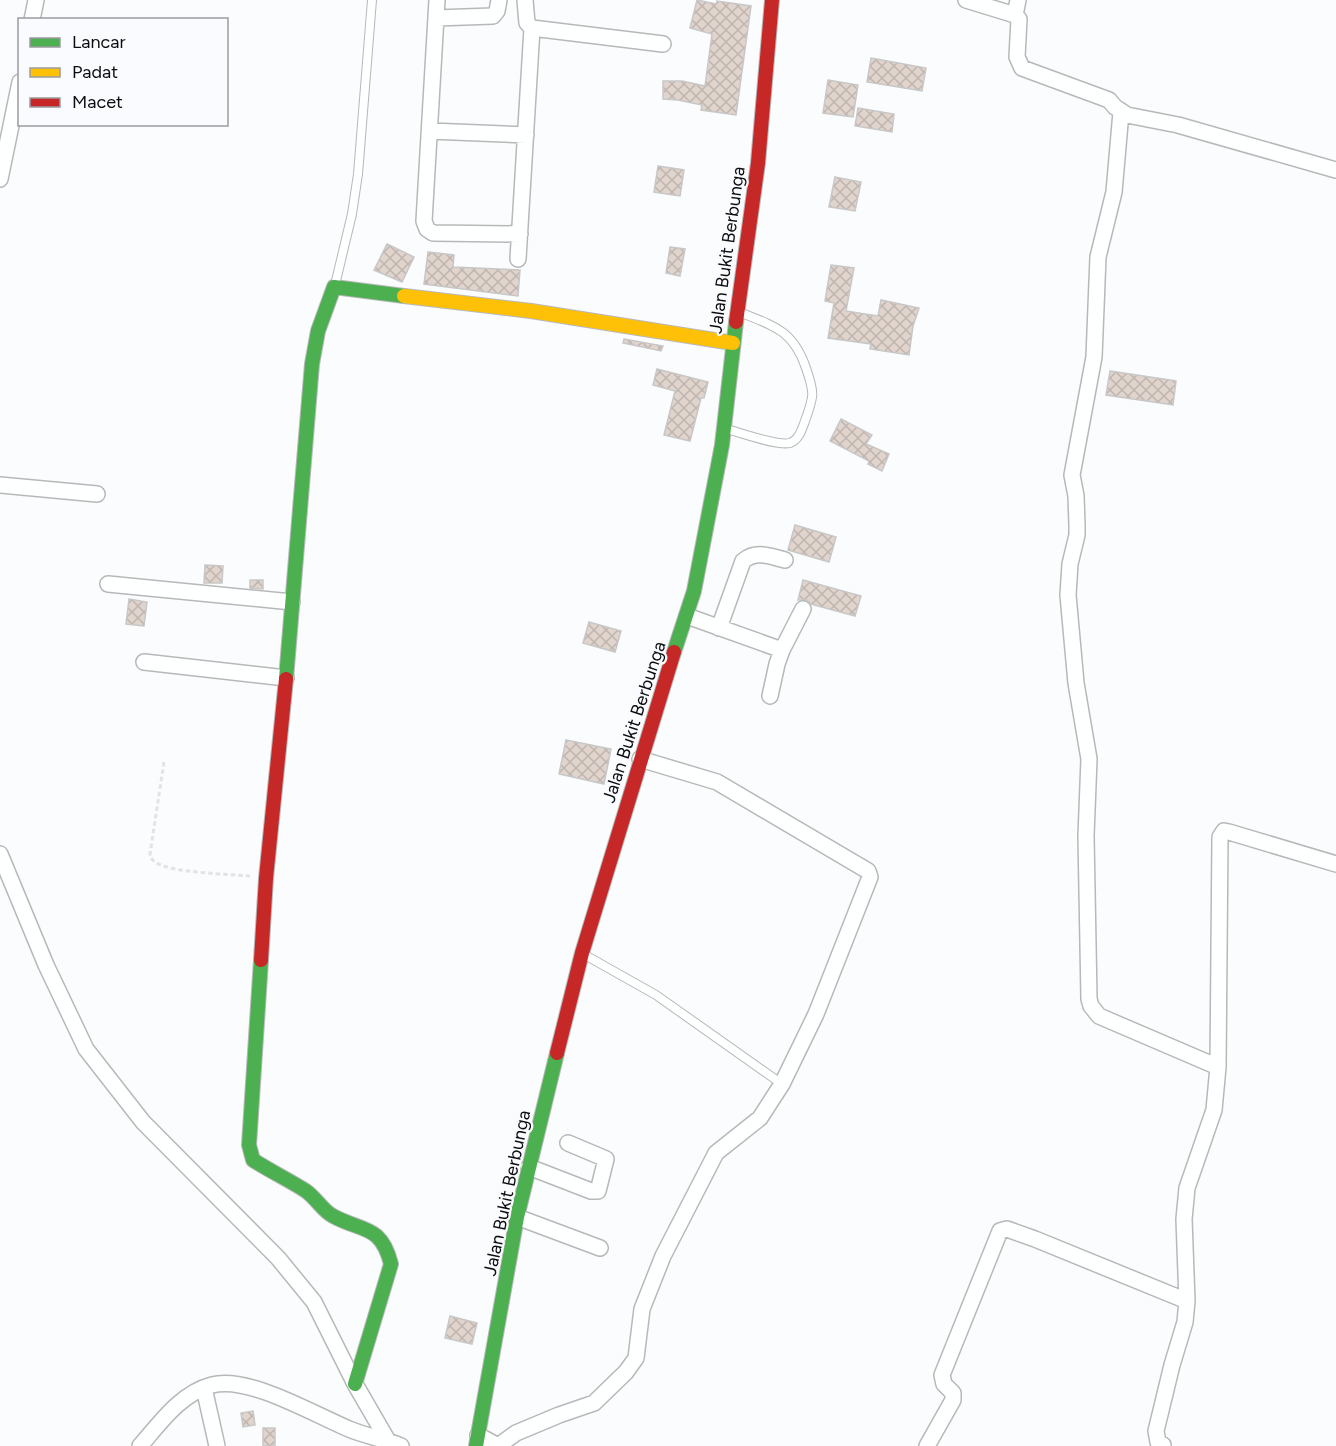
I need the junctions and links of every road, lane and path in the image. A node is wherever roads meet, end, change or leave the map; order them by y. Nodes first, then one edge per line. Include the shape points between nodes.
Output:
1 (36, 0) edge
2 (372, 0) edge
3 (437, 0) edge
4 (500, 0) edge
5 (525, 0) edge
6 (772, 0) edge
7 (966, 0) edge
8 (1017, 7) edge
9 (32, 18) edge
10 (436, 18) junction
11 (532, 28) junction
12 (663, 44) dead end
13 (18, 92) edge
14 (1121, 112) junction
15 (430, 131) junction
16 (526, 135) junction
17 (1336, 170) edge
18 (0, 179) edge
19 (520, 234) junction
20 (518, 259) dead end
21 (334, 286) junction
22 (738, 312) junction
23 (733, 343) junction
24 (723, 429) junction
25 (0, 485) edge
26 (97, 494) dead end
27 (785, 560) dead end
28 (108, 584) dead end
29 (292, 602) junction
30 (803, 609) dead end
31 (687, 616) junction
32 (719, 628) junction
33 (782, 650) junction
34 (144, 662) dead end
35 (286, 678) junction
36 (770, 696) dead end
37 (640, 759) junction
38 (164, 762) dead end
39 (0, 854) edge
40 (1336, 864) edge
41 (266, 878) junction
42 (582, 953) junction
43 (1218, 1067) junction
44 (782, 1084) junction
45 (568, 1143) dead end
46 (529, 1167) junction
47 (517, 1217) junction
48 (600, 1248) dead end
49 (1187, 1301) junction
50 (356, 1384) junction
51 (204, 1389) junction
52 (477, 1440) edge
53 (395, 1443) edge
54 (140, 1446) edge
55 (217, 1446) edge
56 (927, 1446) edge
57 (1163, 1446) edge

1 - 9 street
2 - 21 lane via 358,174
3 - 10 street
4 - 10 street via 493,16
5 - 11 street via 526,23
6 - 22 street, Jalan Bukit Berbunga via 758,163
7 - 8 street
8 - 14 street via 1017,57 1022,68 1109,100
10 - 15 street
11 - 12 street
11 - 16 street
13 - 18 street
14 - 17 street
14 - 43 street via 1114,192 1098,257 1094,357 1072,474 1077,535 1068,595 1076,683 1089,759 1089,999 1099,1016
15 - 16 street
15 - 19 street via 424,220 428,228 433,233
16 - 19 street
19 - 20 street
21 - 23 street via 531,311
21 - 29 street via 314,348
22 - 23 street, Jalan Bukit Berbunga
22 - 24 lane via 772,325 795,343 814,392 803,428 792,442
23 - 24 street, Jalan Bukit Berbunga
24 - 31 street, Jalan Bukit Berbunga
25 - 26 street
27 - 32 street via 752,554 743,561
28 - 29 street
29 - 35 street
30 - 33 street
31 - 32 street
31 - 37 street, Jalan Bukit Berbunga
32 - 33 street
33 - 36 street
34 - 35 street
35 - 41 street
37 - 42 street, Jalan Bukit Berbunga
37 - 44 street via 717,783 869,872 816,1014
38 - 41 path via 151,858 171,868
39 - 50 street via 86,1049 143,1122 278,1258 314,1302
40 - 43 street via 1229,832 1224,831 1220,837
41 - 50 street via 249,1145 253,1160 308,1192 332,1216 368,1229 386,1246 390,1272
42 - 44 lane via 656,995
42 - 46 street, Jalan Bukit Berbunga
43 - 49 street via 1214,1110 1187,1188
44 - 52 street via 760,1118 716,1153 663,1256 642,1309 636,1358 626,1372 594,1403 516,1433 498,1446
45 - 46 street via 606,1159 598,1191
46 - 47 street, Jalan Bukit Berbunga
47 - 48 street
47 - 52 street, Jalan Bukit Berbunga
49 - 56 street via 1003,1229 997,1235 942,1375 953,1400
49 - 57 street via 1156,1431
50 - 53 street
51 - 53 street via 229,1383 261,1390 351,1430
51 - 54 street via 171,1411
51 - 55 street

